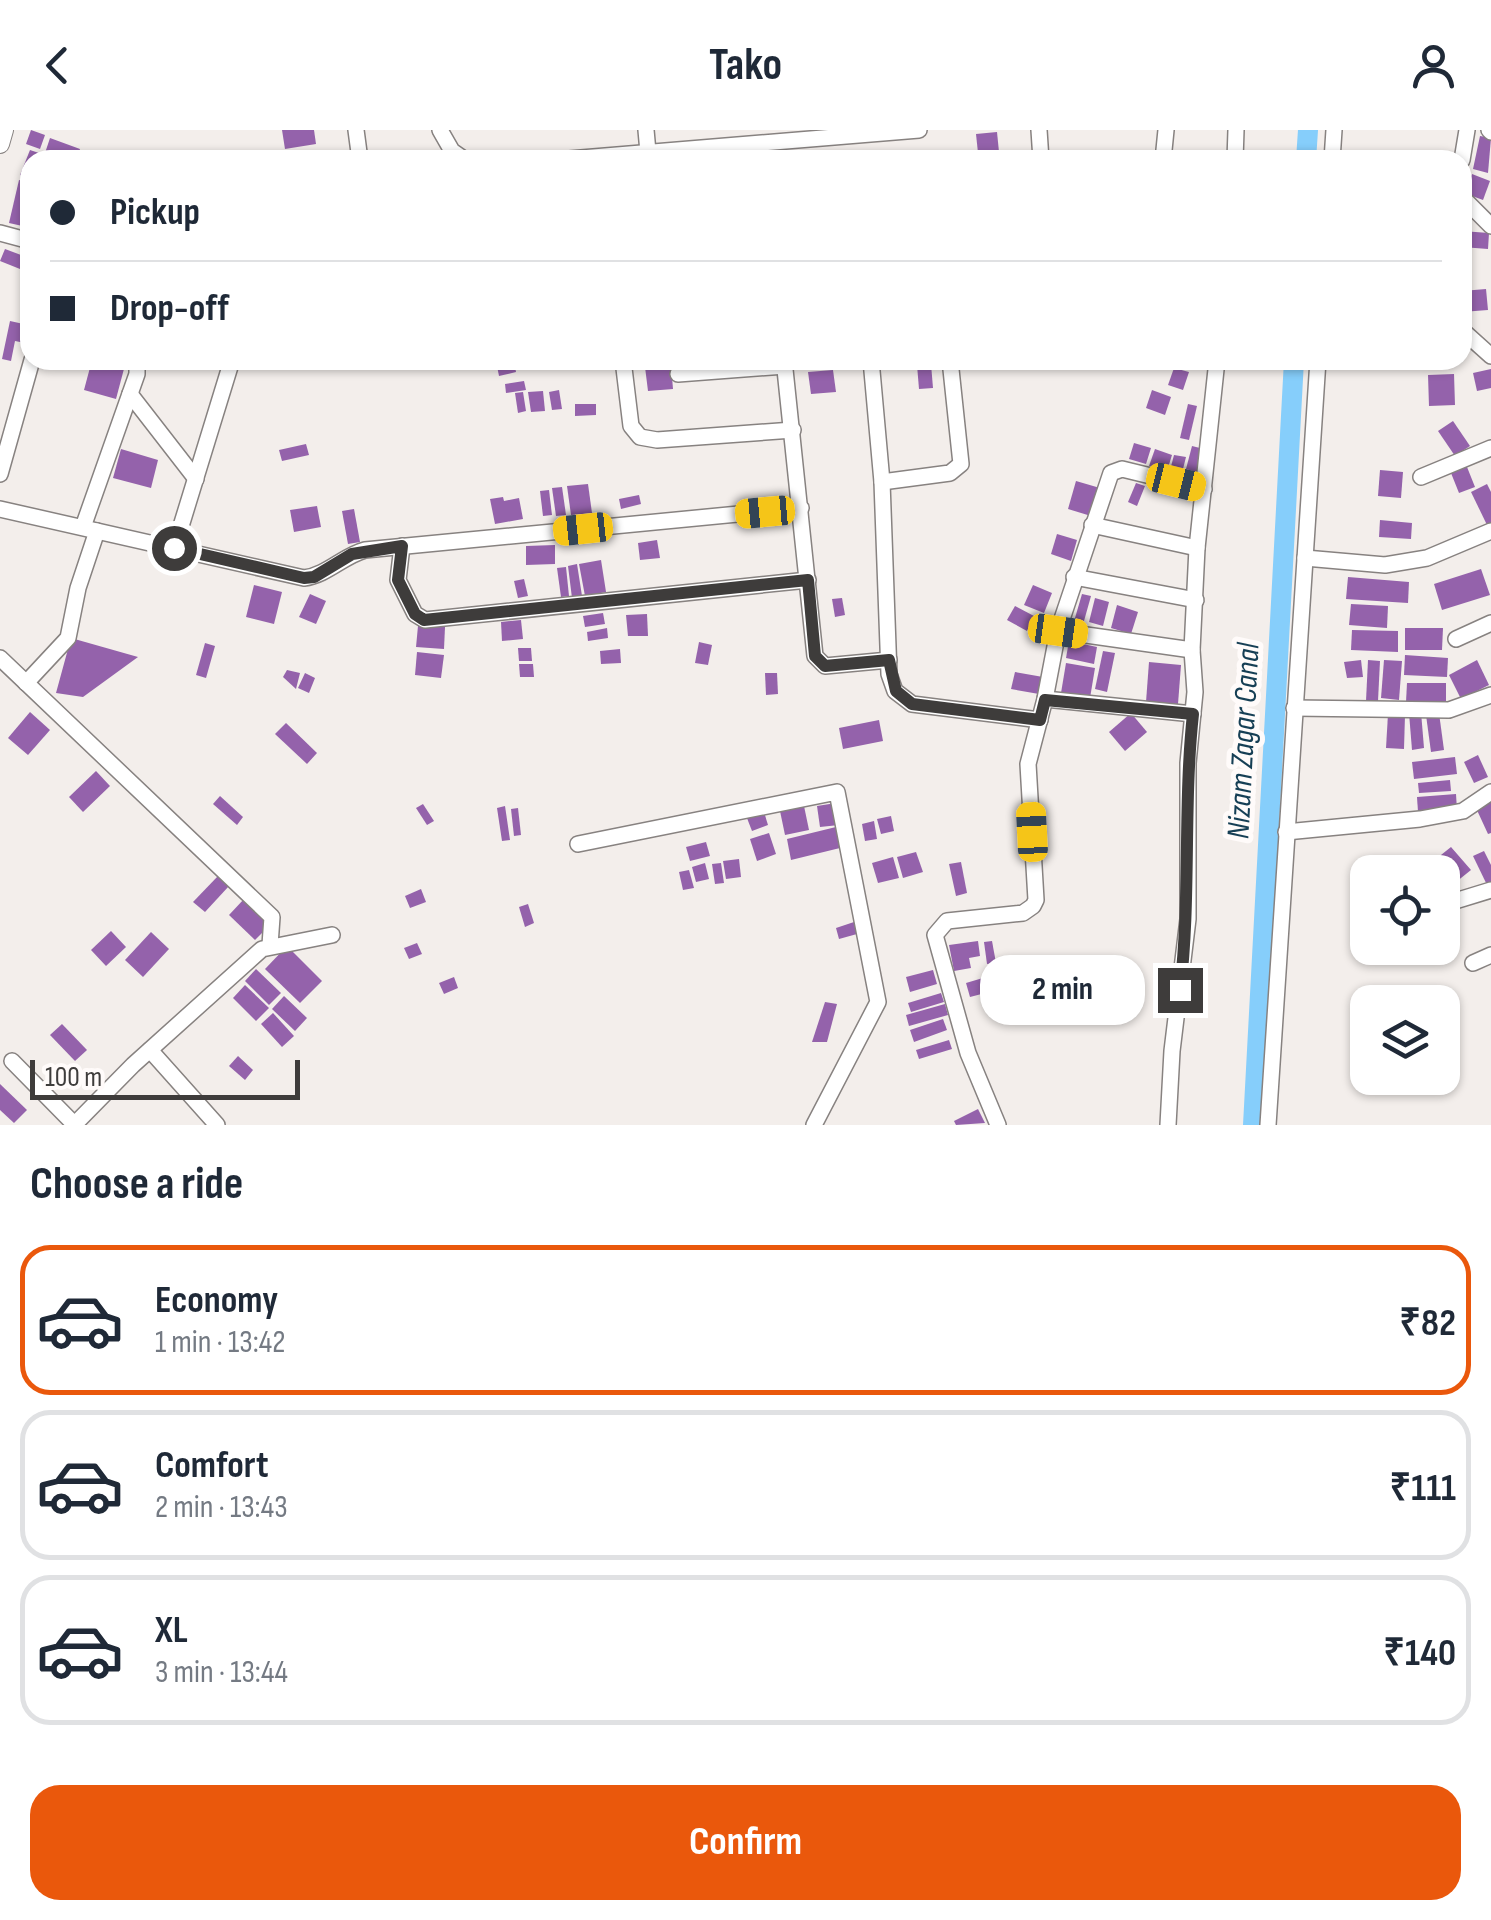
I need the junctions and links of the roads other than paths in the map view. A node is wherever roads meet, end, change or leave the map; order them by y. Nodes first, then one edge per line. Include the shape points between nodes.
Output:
1 (4, 130) edge
2 (919, 130) edge
3 (0, 144) edge
4 (673, 150) edge
5 (1472, 206) edge
6 (1491, 226) edge
7 (1472, 339) edge
8 (1491, 356) edge
9 (29, 370) edge
10 (137, 370) edge
11 (229, 370) edge
12 (624, 370) edge
13 (717, 370) edge
14 (786, 370) edge
15 (872, 370) edge
16 (951, 370) edge
17 (1216, 370) edge
18 (1317, 370) edge
19 (678, 374) dead end
20 (130, 394) junction
21 (793, 430) junction
22 (1491, 448) edge
23 (0, 474) edge
24 (1421, 477) dead end
25 (196, 479) junction
26 (882, 482) junction
27 (1204, 489) junction
28 (801, 508) junction
29 (0, 509) edge
30 (1092, 525) junction
31 (90, 529) junction
32 (1491, 531) edge
33 (402, 546) junction
34 (174, 548) junction
35 (1197, 548) junction
36 (1304, 558) junction
37 (1074, 577) junction
38 (808, 580) junction
39 (1196, 600) junction
40 (1491, 623) edge
41 (1058, 631) junction
42 (1456, 638) dead end
43 (1192, 650) junction
44 (0, 658) edge
45 (889, 660) junction
46 (26, 683) junction
47 (1491, 695) edge
48 (1045, 700) junction
49 (1294, 708) junction
50 (1193, 714) junction
51 (1040, 720) junction
52 (1491, 792) edge
53 (1286, 832) junction
54 (578, 844) dead end
55 (1491, 890) edge
56 (1460, 899) edge
57 (332, 935) dead end
58 (270, 945) junction
59 (1491, 955) edge
60 (1473, 964) dead end
61 (150, 1050) junction
62 (12, 1061) dead end
63 (74, 1125) edge
64 (216, 1125) edge
65 (814, 1125) edge
66 (998, 1125) edge
67 (1168, 1125) edge
68 (1268, 1125) edge

1 - 3 street
2 - 4 street
5 - 6 street
7 - 8 street
9 - 23 street
10 - 20 street
11 - 25 street
12 - 21 street via 631,426 640,437
13 - 19 street
14 - 21 street
15 - 26 street
16 - 26 street via 960,464 950,473
17 - 27 street
18 - 36 street
20 - 25 street
20 - 31 street
21 - 28 street
22 - 24 street
25 - 34 street
26 - 45 street
27 - 30 street via 1116,470
27 - 35 street
28 - 33 street
28 - 38 street
29 - 31 street
30 - 35 street
30 - 37 street
31 - 34 street
31 - 46 street via 68,638
32 - 36 street via 1428,558 1384,565
33 - 34 street via 352,554 304,578
33 - 38 street via 398,580 424,620
35 - 39 street
36 - 49 street
37 - 39 street
37 - 41 street
38 - 45 street via 820,664
39 - 43 street
40 - 42 street
41 - 43 street
41 - 48 street
43 - 50 street
44 - 46 street
45 - 51 street via 896,691 912,704
46 - 58 street via 272,917
47 - 49 street via 1449,710
48 - 50 street
48 - 51 street
49 - 53 street
50 - 67 street via 1187,928
51 - 66 street via 1028,764 1034,906 1023,913 947,921 934,935 968,1053
52 - 53 street via 1463,811
53 - 68 street
54 - 65 street via 837,792 878,1002
55 - 56 street
57 - 58 street
58 - 61 street
59 - 60 street
61 - 63 street
61 - 64 street
62 - 63 street

